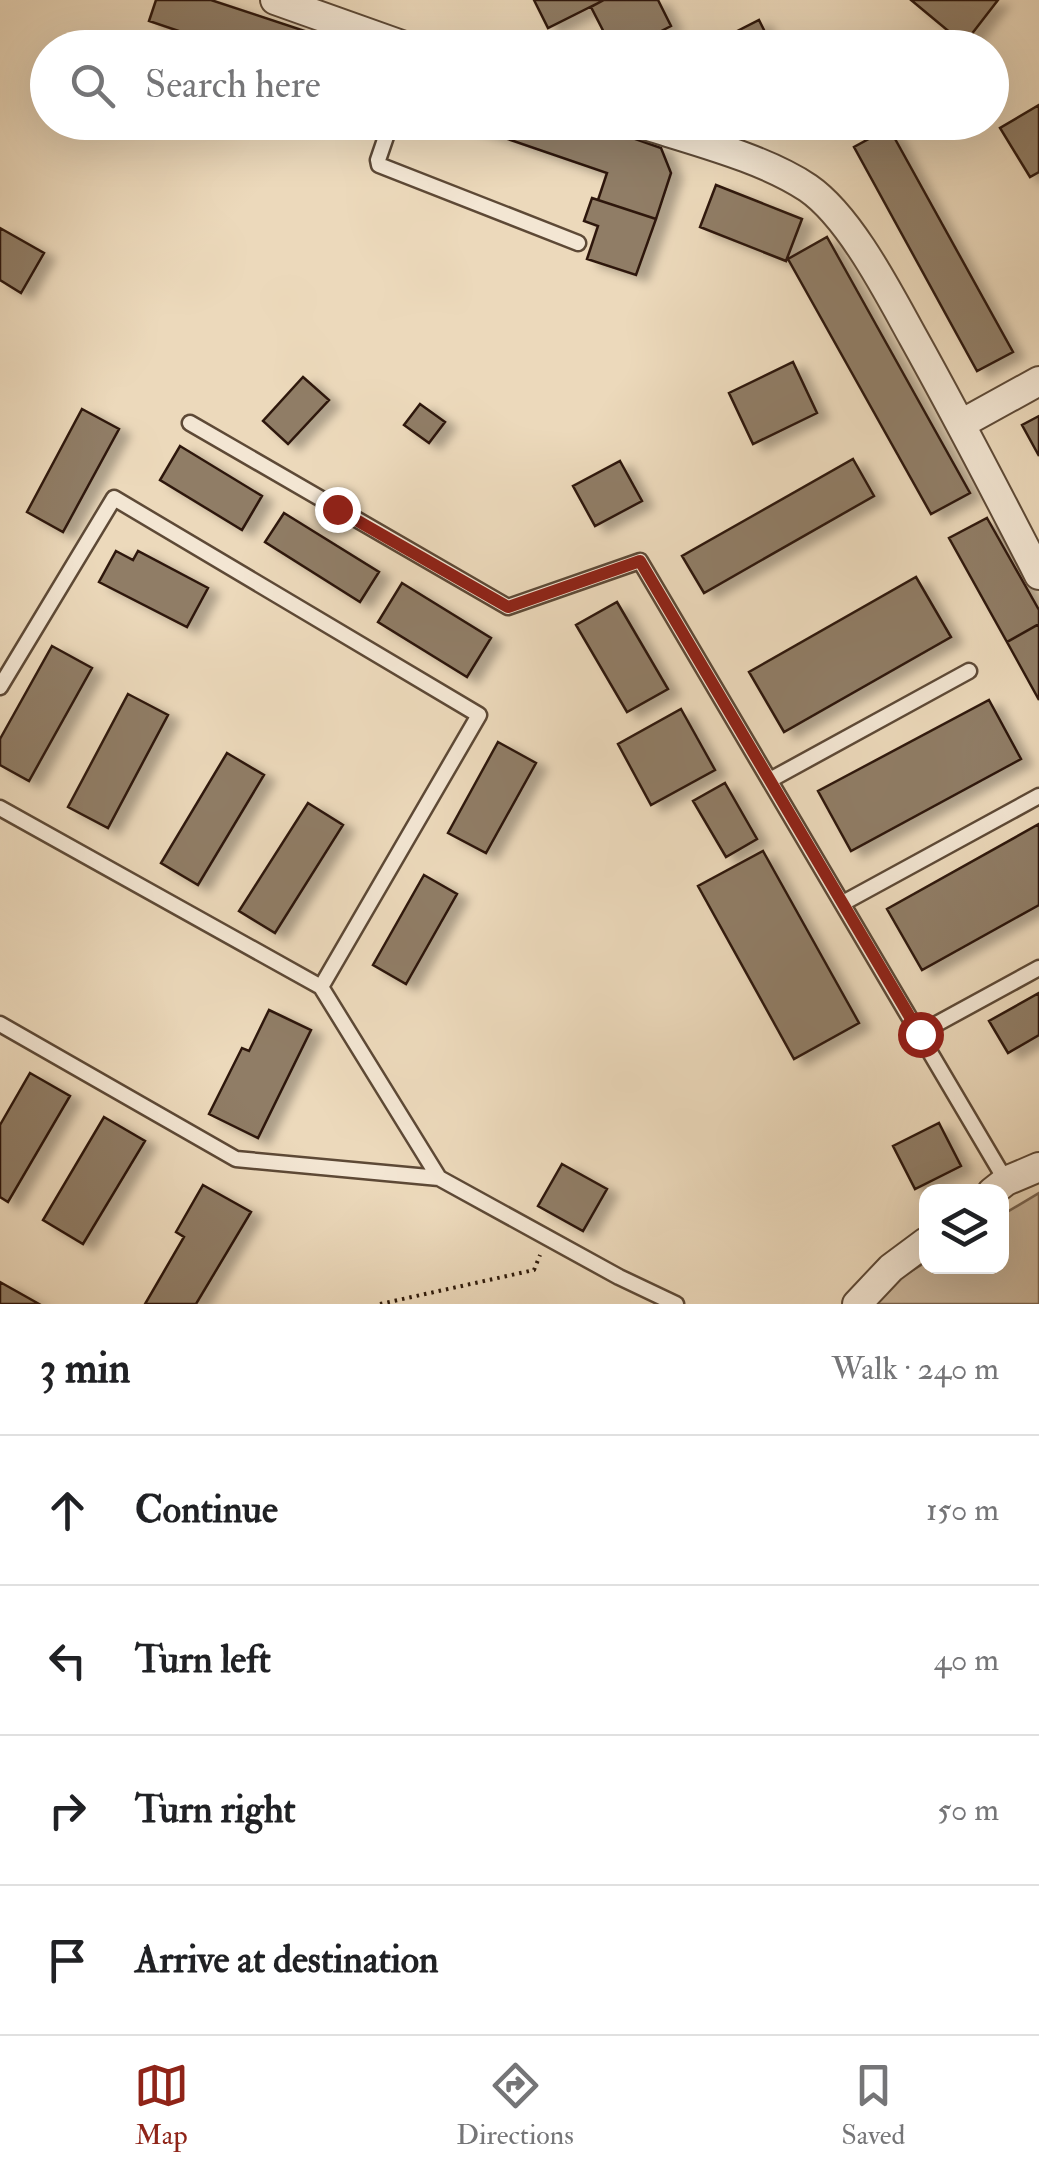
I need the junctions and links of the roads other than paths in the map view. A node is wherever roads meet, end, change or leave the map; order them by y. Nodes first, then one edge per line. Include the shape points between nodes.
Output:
1 (275, 0) edge
2 (359, 30) edge
3 (385, 140) edge
4 (690, 140) edge
5 (578, 242) dead end
6 (1039, 381) edge
7 (190, 423) dead end
8 (961, 424) junction
9 (1039, 575) edge
10 (969, 671) dead end
11 (0, 687) edge
12 (770, 780) junction
13 (1039, 796) edge
14 (0, 808) edge
15 (843, 902) junction
16 (1039, 968) edge
17 (321, 988) junction
18 (0, 1024) edge
19 (920, 1034) junction
20 (1039, 1167) edge
21 (439, 1178) junction
22 (998, 1184) edge
23 (1003, 1184) edge
24 (919, 1247) edge
25 (676, 1304) edge
26 (858, 1304) edge

1 - 2 street
3 - 5 lane via 379,165
4 - 8 street via 778,169 836,214 877,272
6 - 8 street
7 - 12 lane via 508,607 640,561
8 - 9 street
10 - 12 lane
11 - 17 lane via 114,498 479,715
12 - 15 lane
13 - 15 lane
14 - 17 lane
15 - 19 lane
16 - 19 lane
17 - 21 lane
18 - 21 lane via 236,1159
19 - 22 lane
20 - 23 street
21 - 25 lane
24 - 26 street

